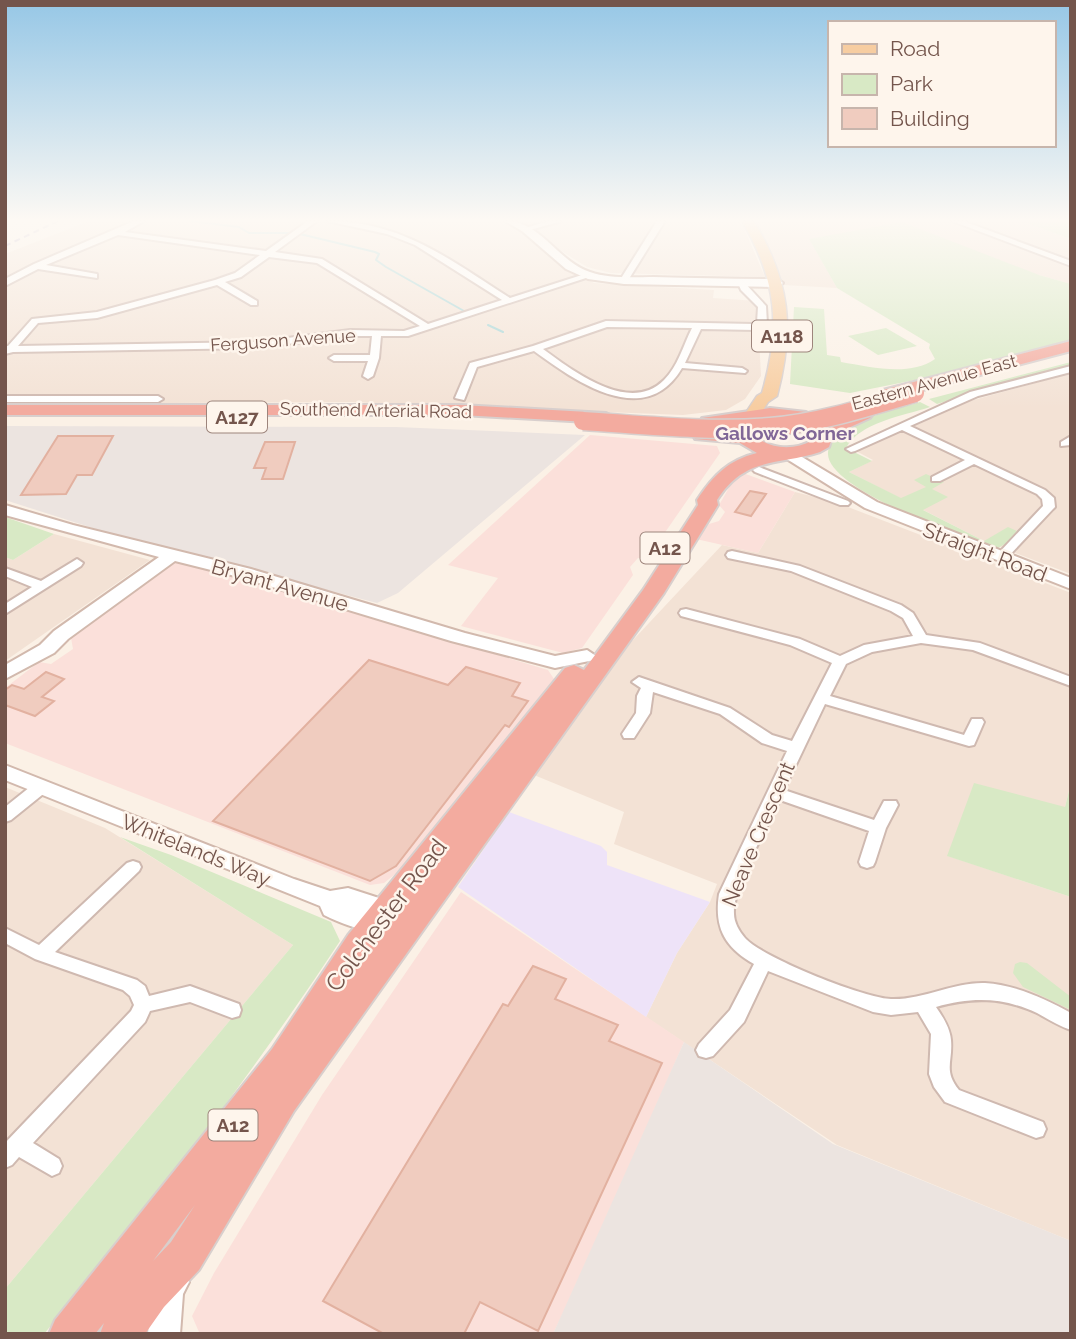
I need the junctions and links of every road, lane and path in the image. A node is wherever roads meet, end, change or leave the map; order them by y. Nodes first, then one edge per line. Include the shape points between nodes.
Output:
1 (213, 283) edge
2 (221, 283) edge
3 (355, 283) edge
4 (482, 283) edge
5 (564, 283) edge
6 (742, 283) edge
7 (777, 283) edge
8 (509, 301) junction
9 (254, 303) dead end
10 (427, 327) junction
11 (697, 327) junction
12 (377, 334) junction
13 (1071, 346) edge
14 (536, 348) junction
15 (7, 351) edge
16 (1071, 356) edge
17 (334, 358) dead end
18 (374, 358) junction
19 (678, 365) junction
20 (1071, 369) edge
21 (742, 371) dead end
22 (970, 372) junction
23 (998, 374) junction
24 (369, 376) dead end
25 (915, 393) junction
26 (769, 396) junction
27 (5, 399) edge
28 (158, 399) dead end
29 (5, 410) edge
30 (464, 410) junction
31 (751, 415) junction
32 (793, 415) junction
33 (5, 418) edge
34 (901, 426) junction
35 (823, 437) junction
36 (851, 449) dead end
37 (741, 451) junction
38 (774, 458) junction
39 (974, 460) junction
40 (827, 477) junction
41 (936, 478) dead end
42 (807, 487) junction
43 (707, 500) junction
44 (844, 503) dead end
45 (5, 510) edge
46 (900, 519) junction
47 (172, 555) junction
48 (732, 555) dead end
49 (1001, 557) junction
50 (76, 563) dead end
51 (5, 572) edge
52 (1071, 584) edge
53 (41, 586) junction
54 (5, 610) edge
55 (686, 613) dead end
56 (921, 639) junction
57 (840, 661) junction
58 (561, 672) junction
59 (5, 673) edge
60 (1071, 682) edge
61 (820, 698) junction
62 (977, 722) dead end
63 (629, 734) dead end
64 (796, 748) junction
65 (5, 772) edge
66 (41, 787) junction
67 (775, 793) junction
68 (890, 805) dead end
69 (5, 816) edge
70 (878, 828) junction
71 (867, 862) dead end
72 (134, 867) dead end
73 (384, 930) junction
74 (5, 935) edge
75 (41, 954) junction
76 (764, 962) junction
77 (923, 1004) junction
78 (143, 1005) junction
79 (232, 1010) dead end
80 (1071, 1022) edge
81 (706, 1049) dead end
82 (1036, 1129) dead end
83 (11, 1152) edge
84 (52, 1166) dead end
85 (185, 1256) junction
86 (81, 1330) edge
87 (120, 1334) edge
88 (164, 1334) edge

1 - 15 street via 97,315 35,321
2 - 9 street
3 - 10 street
4 - 8 street
5 - 8 street, Ferguson Avenue
6 - 11 street via 760,301 762,324
7 - 26 main road, A118 via 783,318 781,353
8 - 10 street, Ferguson Avenue
10 - 12 street, Ferguson Avenue via 405,334
11 - 14 street via 606,324
11 - 19 street
12 - 15 street, Ferguson Avenue via 256,345
12 - 18 street
13 - 22 highway, Eastern Avenue East
14 - 19 street via 588,386 615,395 660,388
14 - 30 street via 473,365
16 - 23 highway, Eastern Avenue East
17 - 18 street
18 - 24 street
19 - 21 street
20 - 34 street via 974,394
22 - 25 highway, A127
22 - 32 highway, Eastern Avenue East via 829,411
23 - 25 highway, A127
23 - 35 highway, Eastern Avenue East via 847,420
25 - 30 highway, A127, bridge via 823,419 768,427 701,428
26 - 31 main road
26 - 32 main road via 778,408
27 - 28 street
29 - 30 highway, Southend Arterial Road / A127
30 - 31 highway, Southend Arterial Road / A127 via 673,422
30 - 33 highway, Southend Arterial Road / A127
30 - 37 highway, Southend Arterial Road / A127 via 714,436
31 - 32 highway
31 - 37 highway via 740,427
32 - 35 highway via 812,421
34 - 36 street
34 - 39 street
35 - 38 highway via 808,450
35 - 46 street, Straight Road via 820,456 830,470
37 - 38 highway
37 - 43 highway, Colchester Road / A12
38 - 40 street
38 - 42 street
39 - 41 street
39 - 49 street via 1041,492 1050,505
40 - 42 street
40 - 46 street, Straight Road
42 - 44 street
43 - 58 highway, Colchester Road / A12 via 679,530 587,656
43 - 73 highway, Colchester Road / A12 via 653,593 431,897
45 - 47 street, Bryant Avenue
46 - 49 street, Straight Road
47 - 58 street, Bryant Avenue
47 - 59 street via 47,649
48 - 56 street via 808,571 896,608 908,616
49 - 52 street, Straight Road
50 - 53 street
51 - 53 street
53 - 54 street
55 - 57 street via 795,642
56 - 57 street via 869,648
56 - 60 street via 970,645
57 - 61 street, Neave Crescent
58 - 73 highway, Colchester Road / A12
61 - 62 street via 969,741
61 - 64 street, Neave Crescent
63 - 64 street via 643,713 644,684 725,711 766,739
64 - 67 street, Neave Crescent
65 - 66 street, Whitelands Way
66 - 69 street
66 - 73 street, Whitelands Way via 330,900 332,908
67 - 70 street
67 - 76 street, Neave Crescent via 728,894 724,914 735,939
68 - 70 street
70 - 71 street
72 - 75 street
73 - 85 highway, Colchester Road / A12
73 - 86 highway, Colchester Road / A12 via 359,944 284,1060
74 - 75 street
75 - 78 street via 130,985 138,990
76 - 77 street, Neave Crescent via 870,1003
76 - 81 street via 737,1016
77 - 80 street, Neave Crescent via 963,992 985,991 1025,999
77 - 82 street via 940,1030 936,1068 942,1085 952,1096
78 - 79 street via 190,994
78 - 83 street via 138,1016
83 - 84 street
85 - 87 highway, Colchester Road / A12
85 - 88 street via 168,1292

